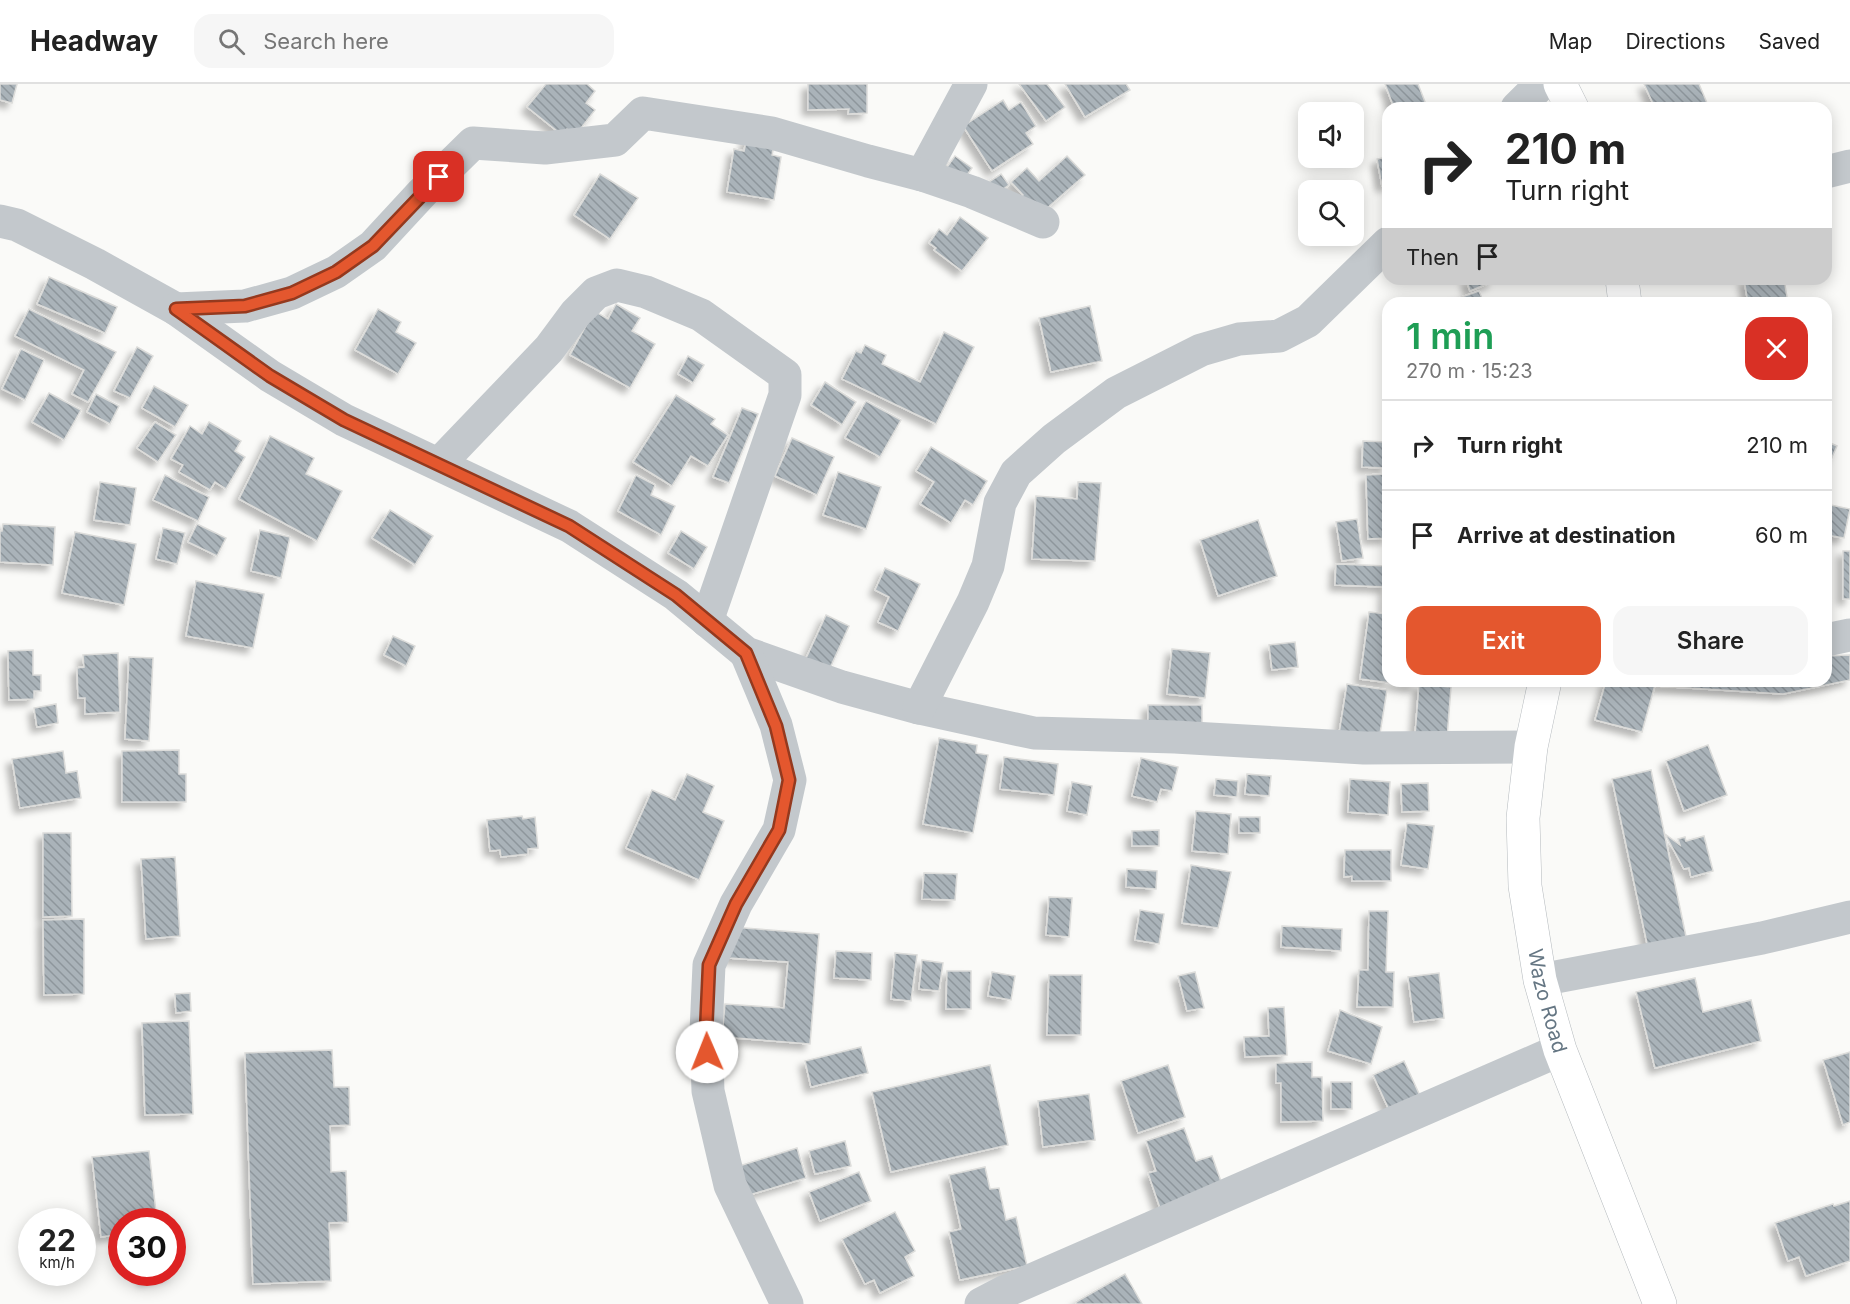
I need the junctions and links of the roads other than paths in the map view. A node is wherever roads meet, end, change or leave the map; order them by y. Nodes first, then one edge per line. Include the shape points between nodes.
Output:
1 (971, 84) edge
2 (1541, 84) edge
3 (1560, 84) edge
4 (1523, 102) edge
5 (1569, 102) edge
6 (1850, 166) edge
7 (1832, 170) edge
8 (922, 175) junction
9 (0, 221) edge
10 (1043, 222) dead end
11 (1382, 249) edge
12 (176, 309) junction
13 (439, 464) junction
14 (707, 621) junction
15 (1850, 635) edge
16 (1832, 639) edge
17 (746, 653) junction
18 (1544, 687) edge
19 (919, 708) junction
20 (1531, 747) junction
21 (1850, 916) edge
22 (1540, 980) junction
23 (1560, 1050) junction
24 (787, 1304) edge
25 (981, 1304) edge
26 (1660, 1304) edge

1 - 8 street
2 - 4 street
3 - 5 main road
6 - 7 street
8 - 10 street
8 - 12 street via 772,133 643,113 615,140 545,148 473,143 373,246 336,272 292,293 245,306
9 - 12 street via 17,225
11 - 19 street via 1308,321 1279,336 1239,339 1201,350 1116,393 1016,473 1000,503 988,566
12 - 13 street via 270,376 344,420
13 - 14 street via 569,526 676,595
13 - 14 street via 549,349 596,293 617,285 646,292 701,315 785,375 785,395
14 - 17 street
15 - 16 street
17 - 19 street via 842,687
17 - 24 street via 776,726 789,780 779,830 736,904 709,965 708,1091 730,1185
18 - 20 main road, Wazo Road
19 - 20 street via 1034,732 1364,748
20 - 22 main road, Wazo Road via 1523,818 1525,886
21 - 22 street via 1762,938
22 - 23 main road, Wazo Road
23 - 25 street
23 - 26 main road, Wazo Road

